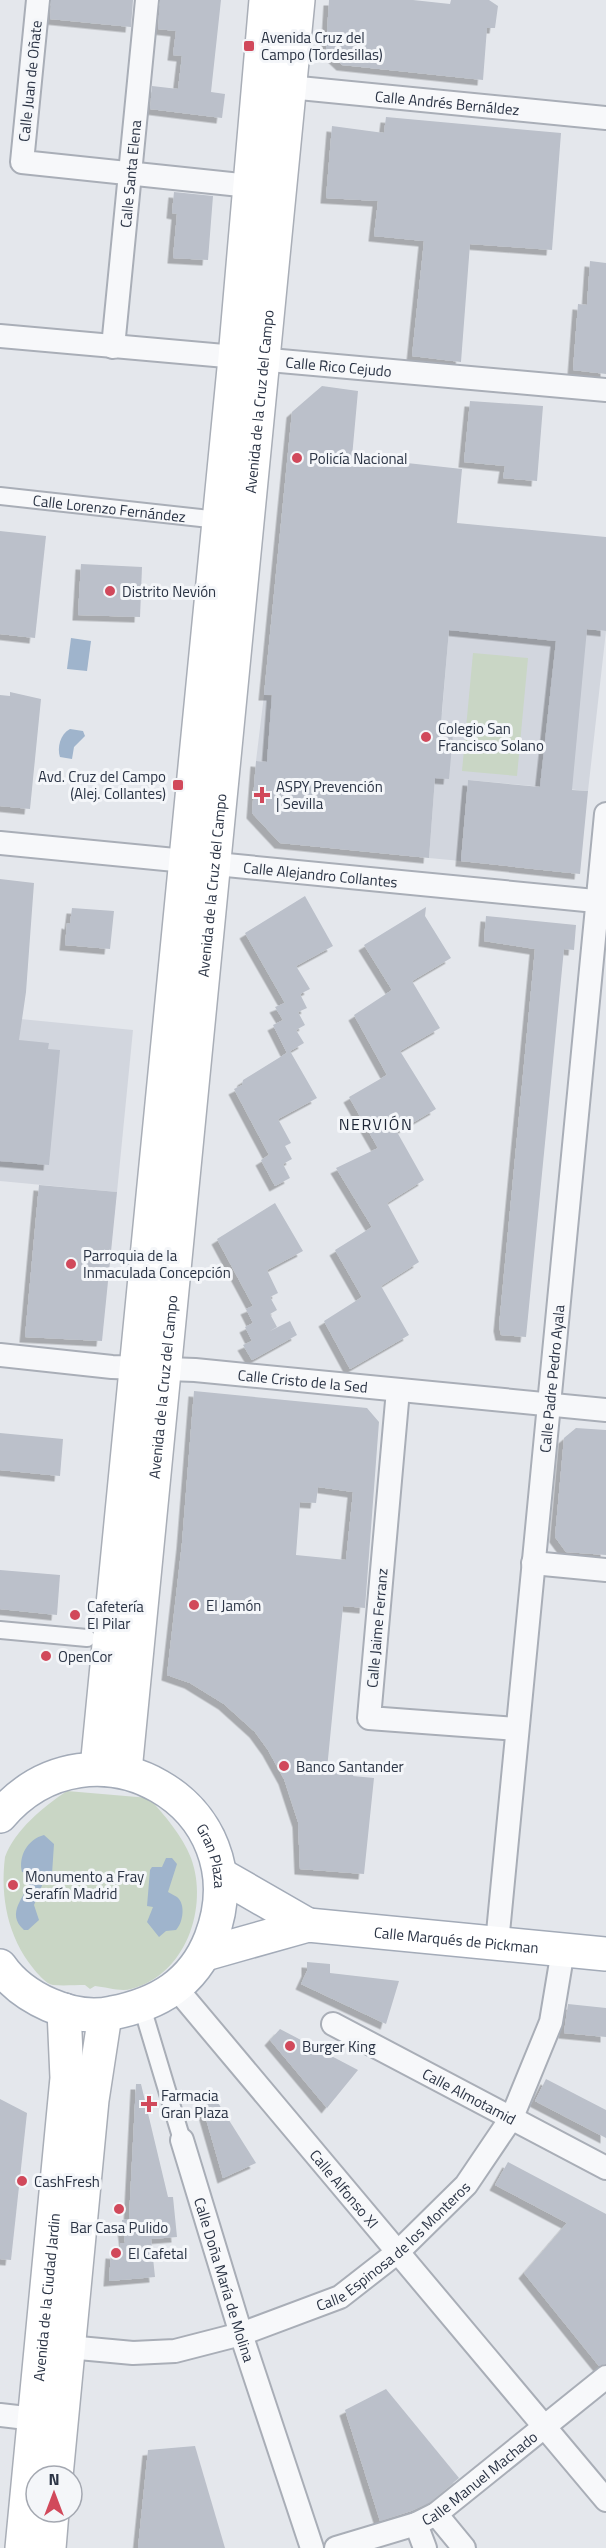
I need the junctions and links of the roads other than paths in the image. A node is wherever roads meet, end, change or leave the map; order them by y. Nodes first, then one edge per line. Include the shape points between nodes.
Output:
1 (38, 0) edge
2 (147, 0) edge
3 (266, 0) edge
4 (298, 0) edge
5 (289, 87) junction
6 (606, 118) edge
7 (130, 173) junction
8 (250, 186) junction
9 (0, 336) edge
10 (113, 347) junction
11 (248, 358) junction
12 (606, 390) edge
13 (0, 496) edge
14 (219, 519) junction
15 (606, 814) edge
16 (0, 843) edge
17 (199, 864) junction
18 (602, 902) edge
19 (0, 1355) edge
20 (149, 1368) junction
21 (398, 1390) junction
22 (549, 1405) junction
23 (606, 1410) edge
24 (533, 1563) junction
25 (606, 1570) edge
26 (0, 1630) edge
27 (87, 1638) dead end
28 (517, 1729) junction
29 (111, 1769) junction
30 (0, 1816) edge
31 (221, 1875) junction
32 (308, 1925) junction
33 (497, 1943) junction
34 (563, 1950) junction
35 (205, 1954) junction
36 (606, 1954) edge
37 (0, 1966) edge
38 (176, 1988) junction
39 (142, 2007) junction
40 (64, 2010) junction
41 (105, 2015) junction
42 (333, 2024) dead end
43 (512, 2117) junction
44 (182, 2140) joint
45 (606, 2168) edge
46 (399, 2251) junction
47 (240, 2334) junction
48 (68, 2347) junction
49 (606, 2377) edge
50 (0, 2415) edge
51 (35, 2419) junction
52 (546, 2427) junction
53 (57, 2464) edge
54 (606, 2500) edge
55 (426, 2519) junction
56 (51, 2524) edge
57 (21, 2548) edge
58 (49, 2548) edge
59 (312, 2548) edge
60 (336, 2548) edge
61 (425, 2548) edge
62 (464, 2548) edge

1 - 7 street, Calle Juan de Oñate via 22,162
2 - 7 street, Calle Santa Elena
3 - 8 main road, Avenida de la Cruz del Campo
4 - 5 main road, Avenida de la Cruz del Campo
5 - 6 street, Calle Andrés Bernáldez
5 - 11 main road, Avenida de la Cruz del Campo
7 - 8 street
7 - 10 street, Calle Santa Elena
8 - 11 main road, Avenida de la Cruz del Campo
9 - 10 street, Calle Rico Cejudo
10 - 11 street, Calle Rico Cejudo
11 - 12 street, Calle Rico Cejudo
11 - 14 main road, Avenida de la Cruz del Campo
11 - 17 main road, Avenida de la Cruz del Campo
13 - 14 street, Calle Lorenzo Fernández
14 - 17 main road, Avenida de la Cruz del Campo
15 - 18 street, Calle Padre Pedro Ayala
16 - 17 street, Calle Alejandro Collantes
17 - 18 street, Calle Alejandro Collantes
17 - 20 main road, Avenida de la Cruz del Campo
18 - 22 street, Calle Padre Pedro Ayala
19 - 20 street, Calle Cristo de la Sed
20 - 21 street, Calle Cristo de la Sed
20 - 29 main road, Avenida de la Cruz del Campo
21 - 22 street, Calle Cristo de la Sed
21 - 28 street, Calle Jaime Ferranz via 369,1718
22 - 23 street, Calle Cristo de la Sed
22 - 24 street, Calle Padre Pedro Ayala
24 - 25 street
24 - 28 street, Calle Padre Pedro Ayala
26 - 27 street
28 - 33 street, Calle Padre Pedro Ayala
29 - 30 main road, Gran Plaza via 65,1772 35,1784
29 - 31 main road, Gran Plaza via 164,1787 175,1795 203,1826
31 - 32 main road
31 - 35 main road, Gran Plaza via 220,1916
32 - 33 main road, Calle Marqués de Pickman
32 - 35 main road
33 - 34 main road, Calle Marqués de Pickman
34 - 36 main road, Calle Marqués de Pickman
34 - 43 street, Calle Espinosa de los Monteros via 550,2022
35 - 38 main road, Gran Plaza
37 - 40 main road, Gran Plaza via 21,1989
38 - 39 main road, Gran Plaza
38 - 46 street, Calle Alfonso XI
39 - 41 main road, Gran Plaza
39 - 44 street, Calle Doña María de Molina
40 - 41 main road, Gran Plaza
40 - 51 main road, Avenida de la Ciudad Jardin via 67,2078
41 - 48 main road, Avenida de la Ciudad Jardin via 92,2100
42 - 43 street, Calle Almotamid
43 - 45 street, Calle Almotamid
43 - 46 street, Calle Espinosa de los Monteros via 466,2185
44 - 47 street, Calle Doña María de Molina
46 - 47 street, Calle Espinosa de los Monteros via 340,2297
46 - 52 street, Calle Alfonso XI
47 - 48 street, Calle Espinosa de los Monteros via 175,2351 133,2353
47 - 59 street, Calle Doña María de Molina
48 - 53 main road, Avenida de la Ciudad Jardin
49 - 52 street, Calle Manuel Machado
50 - 51 street
51 - 57 main road, Avenida de la Ciudad Jardin
52 - 54 street, Calle Alfonso XI
52 - 55 street, Calle Manuel Machado
55 - 60 street, Calle Manuel Machado
55 - 61 street
55 - 62 street
56 - 58 main road

